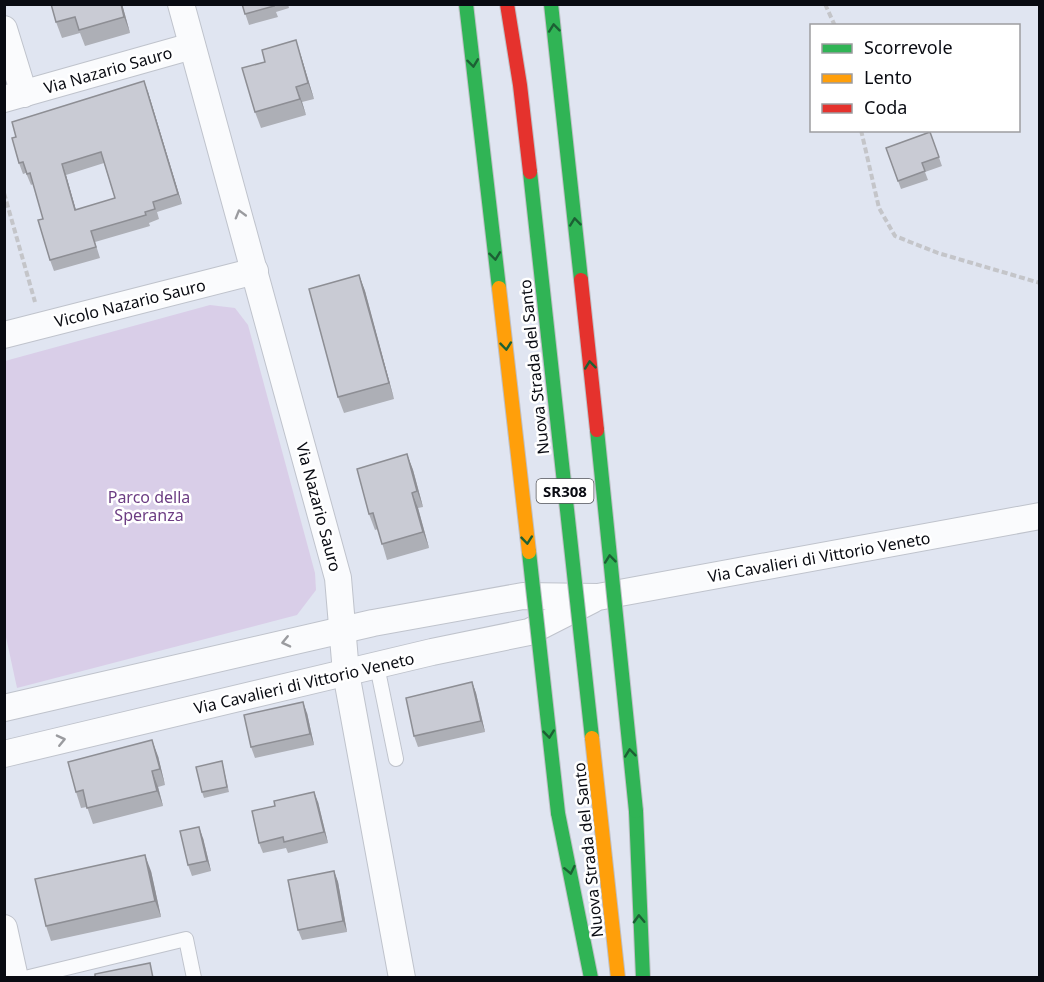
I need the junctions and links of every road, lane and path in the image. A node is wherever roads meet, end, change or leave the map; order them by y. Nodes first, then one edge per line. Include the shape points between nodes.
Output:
1 (182, 4) edge
2 (466, 4) edge
3 (507, 4) edge
4 (551, 4) edge
5 (825, 4) edge
6 (834, 24) edge
7 (4, 29) edge
8 (192, 46) junction
9 (14, 96) edge
10 (861, 132) edge
11 (4, 193) edge
12 (255, 270) junction
13 (1040, 283) edge
14 (41, 326) junction
15 (4, 335) edge
16 (1040, 516) edge
17 (598, 597) junction
18 (343, 629) junction
19 (377, 666) junction
20 (346, 673) junction
21 (4, 708) edge
22 (4, 754) edge
23 (396, 759) dead end
24 (4, 928) edge
25 (15, 978) edge
26 (25, 978) edge
27 (194, 978) edge
28 (402, 978) edge
29 (591, 978) edge
30 (618, 978) edge
31 (643, 978) edge

1 - 8 street, Via Nazario Sauro
2 -> 29 highway, bridge via 558,813
3 - 30 highway, Nuova Strada del Santo / SR308, bridge via 520,85
31 -> 4 highway, bridge via 636,811
5 - 6 path
7 - 9 street, Via Nazario Sauro
8 - 9 street, Via Nazario Sauro
12 -> 8 street, Via Nazario Sauro
10 - 13 path via 879,208 895,236
11 - 14 path
12 - 14 street, Vicolo Nazario Sauro
12 - 18 street, Via Nazario Sauro via 338,579
14 - 15 street, Vicolo Nazario Sauro
16 - 17 street, Via Cavalieri di Vittorio Veneto
17 - 18 street, Via Cavalieri di Vittorio Veneto via 523,596
17 - 19 street, Via Cavalieri di Vittorio Veneto via 528,632
18 - 20 street, Via Nazario Sauro
18 -> 21 street, Via Cavalieri di Vittorio Veneto
19 - 20 street, Via Cavalieri di Vittorio Veneto
19 - 23 lane
22 -> 20 street, Via Cavalieri di Vittorio Veneto
20 - 28 street, Via Nazario Sauro
24 - 25 street
26 - 27 lane via 186,939

